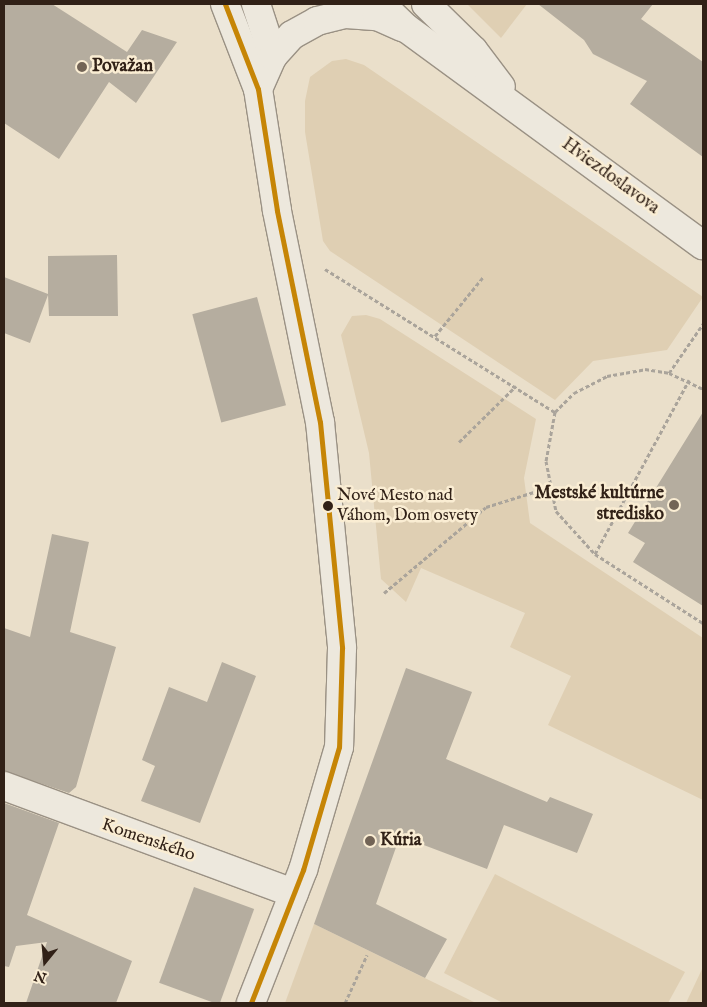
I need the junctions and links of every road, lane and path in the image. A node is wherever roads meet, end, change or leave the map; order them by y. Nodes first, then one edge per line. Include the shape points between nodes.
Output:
1 (225, 4) edge
2 (256, 4) edge
3 (381, 4) edge
4 (426, 4) edge
5 (406, 28) junction
6 (273, 56) junction
7 (258, 89) junction
8 (516, 108) junction
9 (703, 245) edge
10 (316, 264) dead end
11 (484, 276) dead end
12 (703, 324) edge
13 (435, 336) junction
14 (669, 373) junction
15 (689, 380) junction
16 (516, 386) junction
17 (703, 389) edge
18 (555, 412) junction
19 (459, 442) dead end
20 (550, 487) junction
21 (595, 554) junction
22 (384, 594) dead end
23 (703, 623) edge
24 (4, 786) edge
25 (294, 893) junction
26 (367, 955) dead end
27 (251, 1003) edge
28 (345, 1003) edge

1 - 7 street
2 - 6 street
3 - 5 street, Hviezdoslavova
4 - 8 street, Hviezdoslavova via 473,50
5 - 6 street via 377,16 346,14 316,21 292,35
5 - 8 street, Hviezdoslavova
6 - 7 street
7 - 25 street via 277,211 320,422 341,606 339,747
8 - 9 street, Hviezdoslavova
10 - 13 path
11 - 13 path
12 - 14 path
13 - 16 path
14 - 15 path
14 - 18 path via 645,369 607,376 574,393
15 - 17 path
15 - 21 path
16 - 18 path
16 - 19 path
18 - 20 path via 546,461
20 - 21 path via 556,511
20 - 22 path via 486,507
21 - 23 path
24 - 25 street, Komenského
25 - 27 street
26 - 28 path

